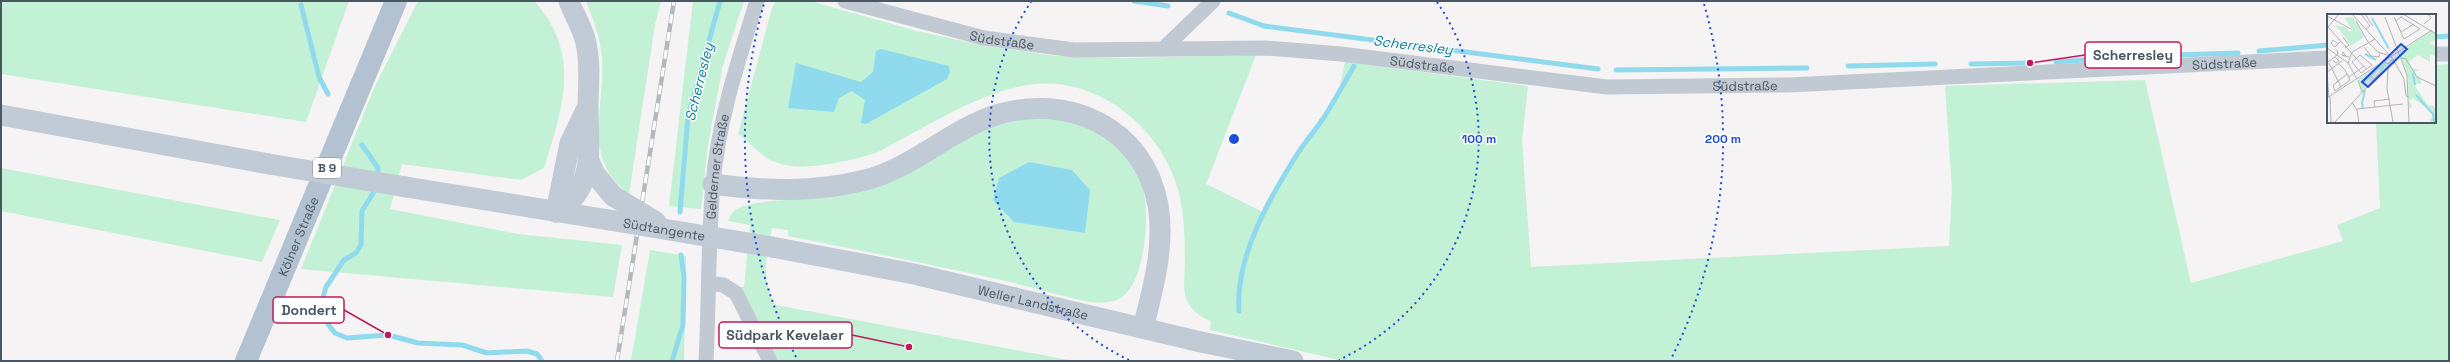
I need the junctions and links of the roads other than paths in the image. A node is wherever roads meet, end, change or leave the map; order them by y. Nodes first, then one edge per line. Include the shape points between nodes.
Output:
1 (396, 1) edge
2 (757, 1) edge
3 (845, 1) edge
4 (1213, 1) edge
5 (568, 3) edge
6 (1163, 49) junction
7 (2436, 54) edge
8 (2449, 54) edge
9 (2327, 58) edge
10 (588, 106) junction
11 (1, 115) edge
12 (589, 162) junction
13 (713, 184) junction
14 (556, 212) junction
15 (675, 231) junction
16 (772, 247) joint
17 (710, 284) junction
18 (1143, 328) junction
19 (246, 361) edge
20 (706, 361) edge
21 (770, 361) edge
22 (1293, 361) edge

1 - 19 main road, Kölner Straße / B 9
2 - 13 street, Gelderner Straße via 723,122
3 - 6 street, Südstraße via 984,38 1074,50
4 - 6 street
5 - 10 main road via 586,43 589,58
6 - 9 street, Südstraße via 1266,48 1341,54 1607,88 1789,85
7 - 8 street
10 - 12 main road
10 - 14 main road via 570,143
11 - 14 main road, Südtangente, bridge via 269,164
12 - 14 main road via 578,193 573,200
12 - 15 main road, bridge via 612,196 647,218
13 - 17 street, Gelderner Straße
13 - 18 main road via 788,191 841,186 886,173 995,116 1032,108 1073,111 1099,122 1130,147 1153,188 1159,213 1159,249
14 - 15 main road, Südtangente, bridge
15 - 16 main road, Südtangente, bridge
16 - 18 main road, Weller Landstraße via 914,274
17 - 20 street, Gelderner Straße
17 - 21 street via 723,285 736,292
18 - 22 main road, Weller Landstraße

